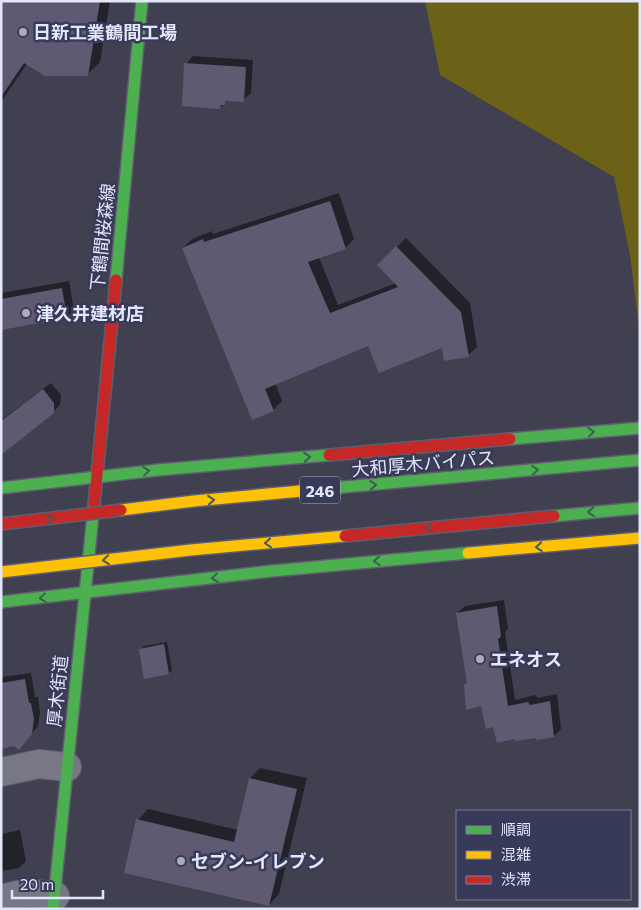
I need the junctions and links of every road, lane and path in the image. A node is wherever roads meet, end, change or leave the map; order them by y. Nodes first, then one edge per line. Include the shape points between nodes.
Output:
1 (142, 1) edge
2 (640, 428) edge
3 (640, 460) edge
4 (97, 477) junction
5 (1, 488) edge
6 (640, 508) edge
7 (1, 524) edge
8 (640, 538) edge
9 (1, 572) edge
10 (84, 593) junction
11 (1, 602) edge
12 (68, 767) junction
13 (1, 772) edge
14 (1, 898) edge
15 (54, 902) edge

1 - 4 main road, 下鶴間桜森線
4 -> 2 main road, 246
7 -> 3 main road, 大和厚木バイパス / 246, bridge via 194,501
4 - 5 main road, 246
4 - 10 main road, 厚木街道
6 -> 9 main road, bridge via 201,549
8 -> 10 main road via 272,571
10 -> 11 main road
10 - 12 main road, 厚木街道
12 - 13 street via 39,764
12 - 15 main road, 厚木街道
14 - 15 street via 26,893

